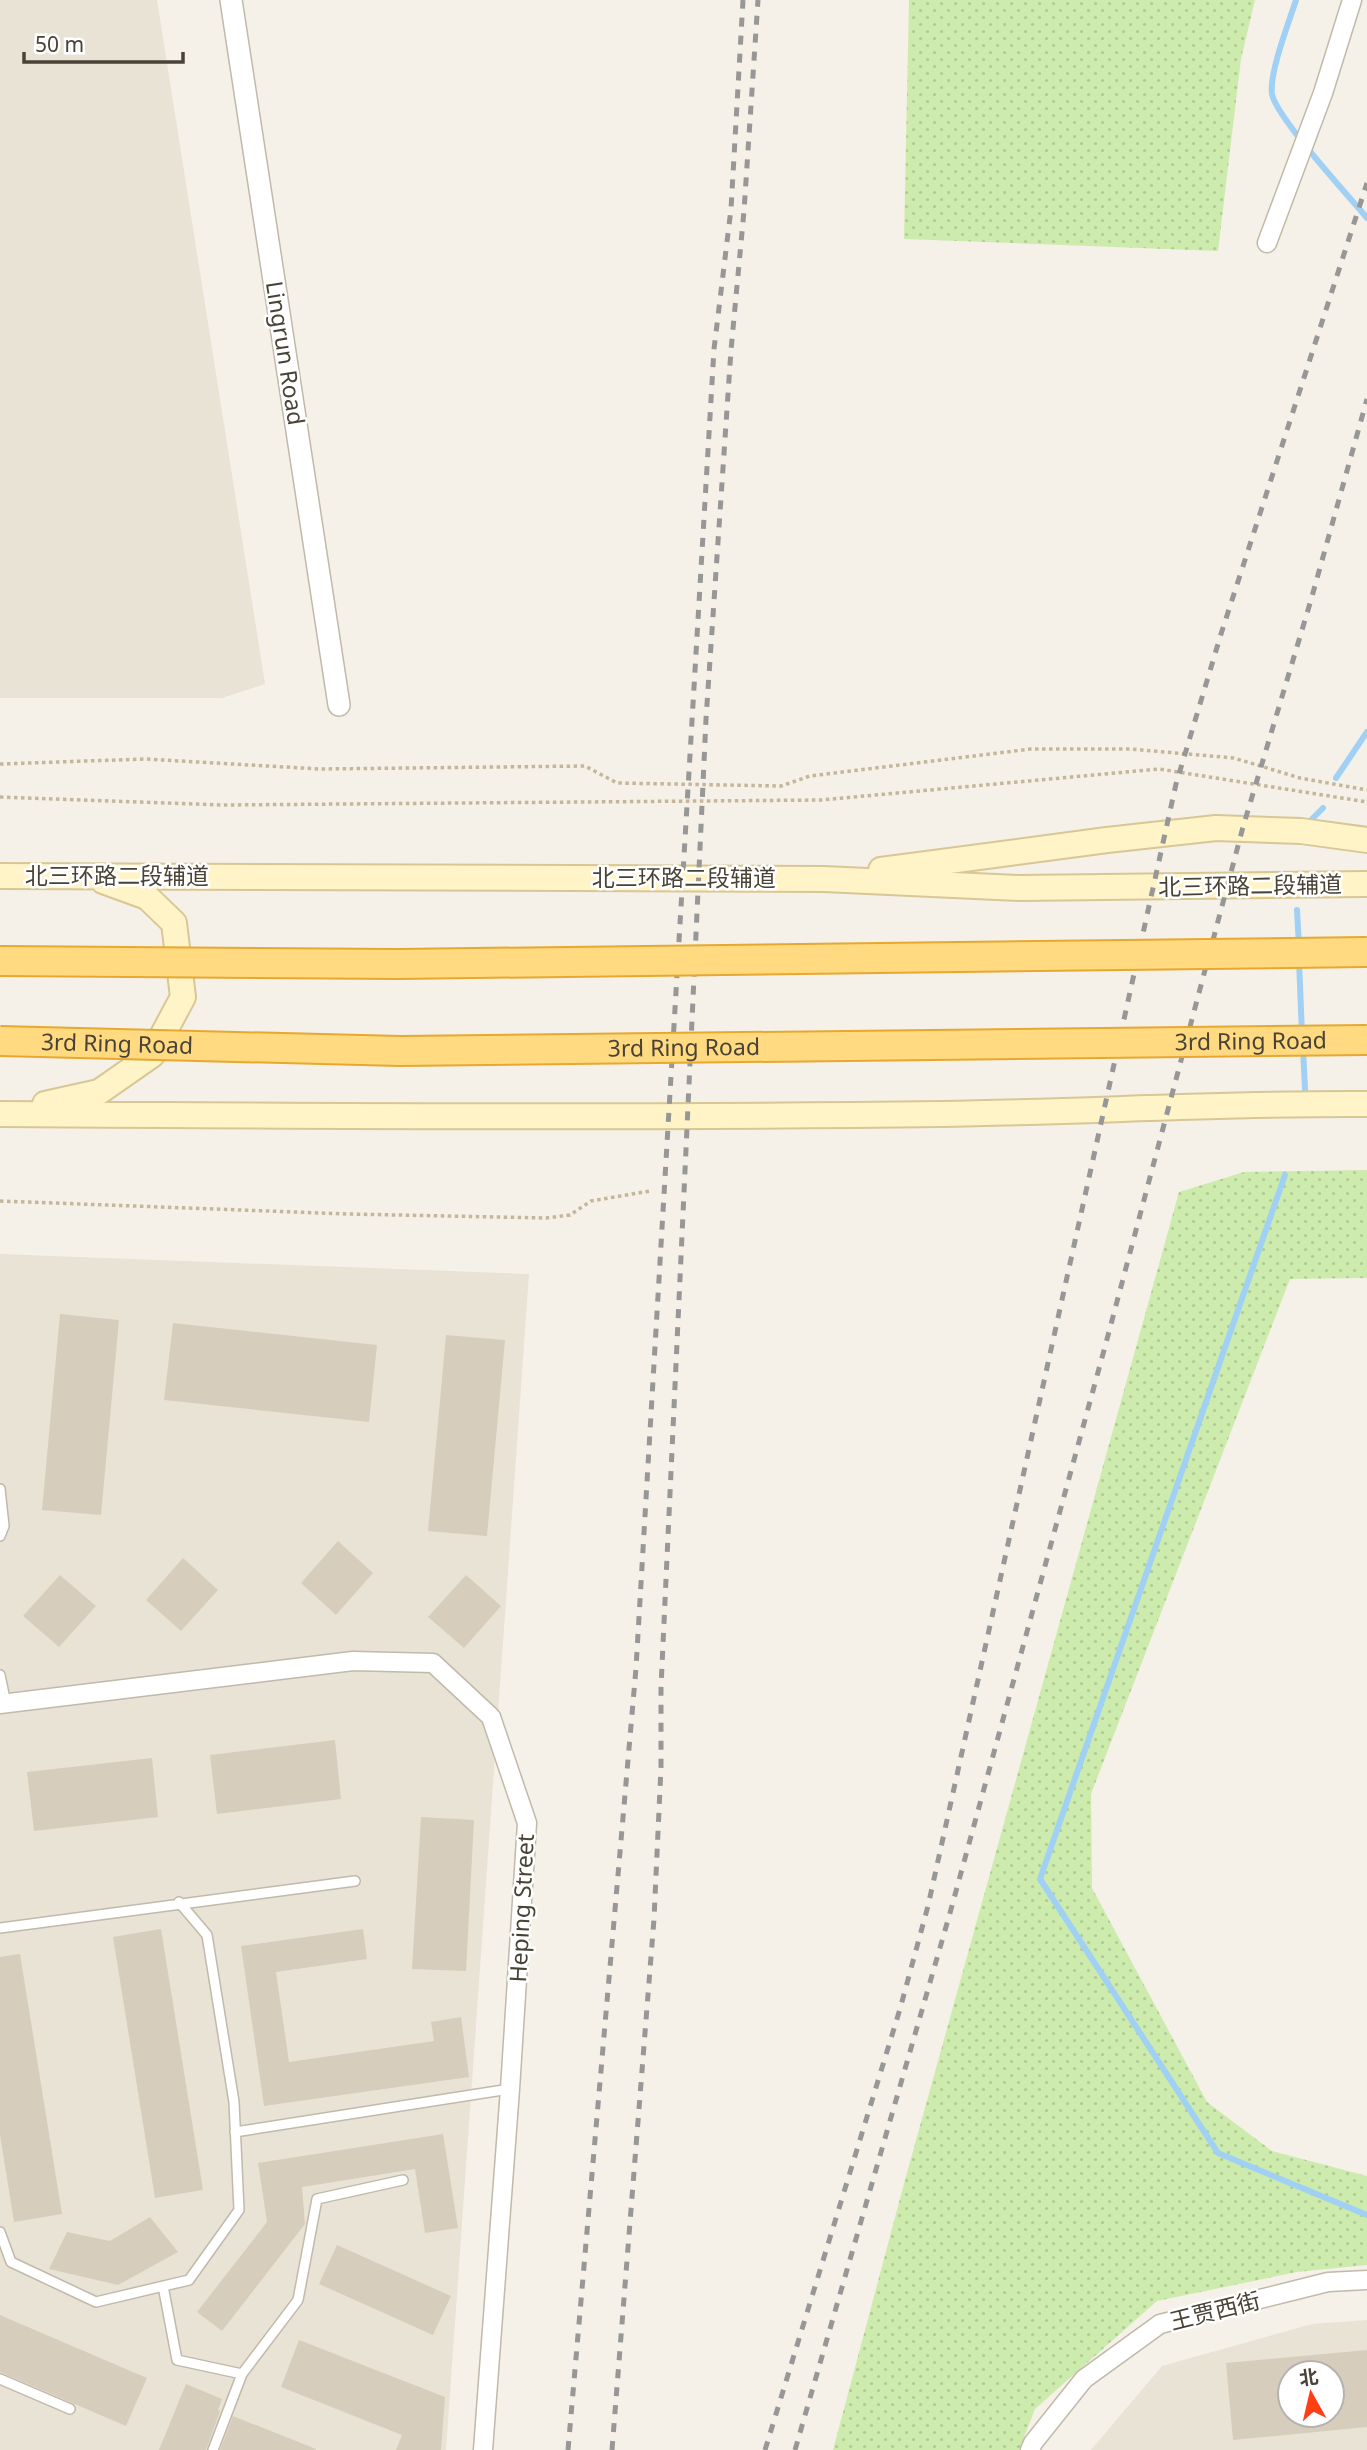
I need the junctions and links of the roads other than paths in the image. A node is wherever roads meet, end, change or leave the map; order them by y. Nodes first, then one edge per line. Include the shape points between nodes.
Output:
1 (232, 0) edge
2 (1352, 0) edge
3 (1267, 243) dead end
4 (339, 705) dead end
5 (1367, 840) edge
6 (85, 875) junction
7 (0, 876) edge
8 (824, 879) junction
9 (1367, 884) edge
10 (1367, 952) edge
11 (0, 961) edge
12 (1367, 1040) edge
13 (0, 1041) edge
14 (1367, 1104) edge
15 (2, 1114) edge
16 (0, 1489) edge
17 (0, 1536) edge
18 (0, 1675) edge
19 (3, 1704) edge
20 (355, 1881) dead end
21 (179, 1902) junction
22 (0, 1928) edge
23 (510, 2089) junction
24 (235, 2132) junction
25 (403, 2180) dead end
26 (1, 2235) edge
27 (1367, 2280) edge
28 (163, 2286) junction
29 (242, 2374) junction
30 (0, 2379) edge
31 (70, 2409) dead end
32 (213, 2450) edge
33 (483, 2450) edge
34 (1030, 2450) edge

1 - 4 street, Lingrun Road
2 - 3 street
5 - 8 main road via 1301,831 1216,828
6 - 7 main road, 北三环路二段辅道
6 - 8 main road, 北三环路二段辅道
6 - 15 main road via 147,897 174,923 183,997 152,1055 99,1092
8 - 9 main road, 北三环路二段辅道 via 1020,888
10 - 11 highway, bridge via 398,964
12 - 13 highway, 3rd Ring Road, bridge via 414,1051
14 - 15 main road via 945,1114
16 - 17 lane via 4,1526
18 - 19 lane
19 - 23 street, Heping Street via 354,1661 433,1662 491,1717 527,1823
20 - 21 lane
21 - 22 lane
21 - 24 lane via 207,1935
23 - 24 lane
23 - 33 street, Heping Street
24 - 28 lane via 239,2210 189,2280
25 - 29 lane via 317,2199 298,2300
26 - 28 lane via 11,2262 96,2302
27 - 34 street, 王贾西街 via 1328,2283 1160,2324 1084,2379
28 - 29 lane via 177,2360
29 - 32 lane
30 - 31 lane

